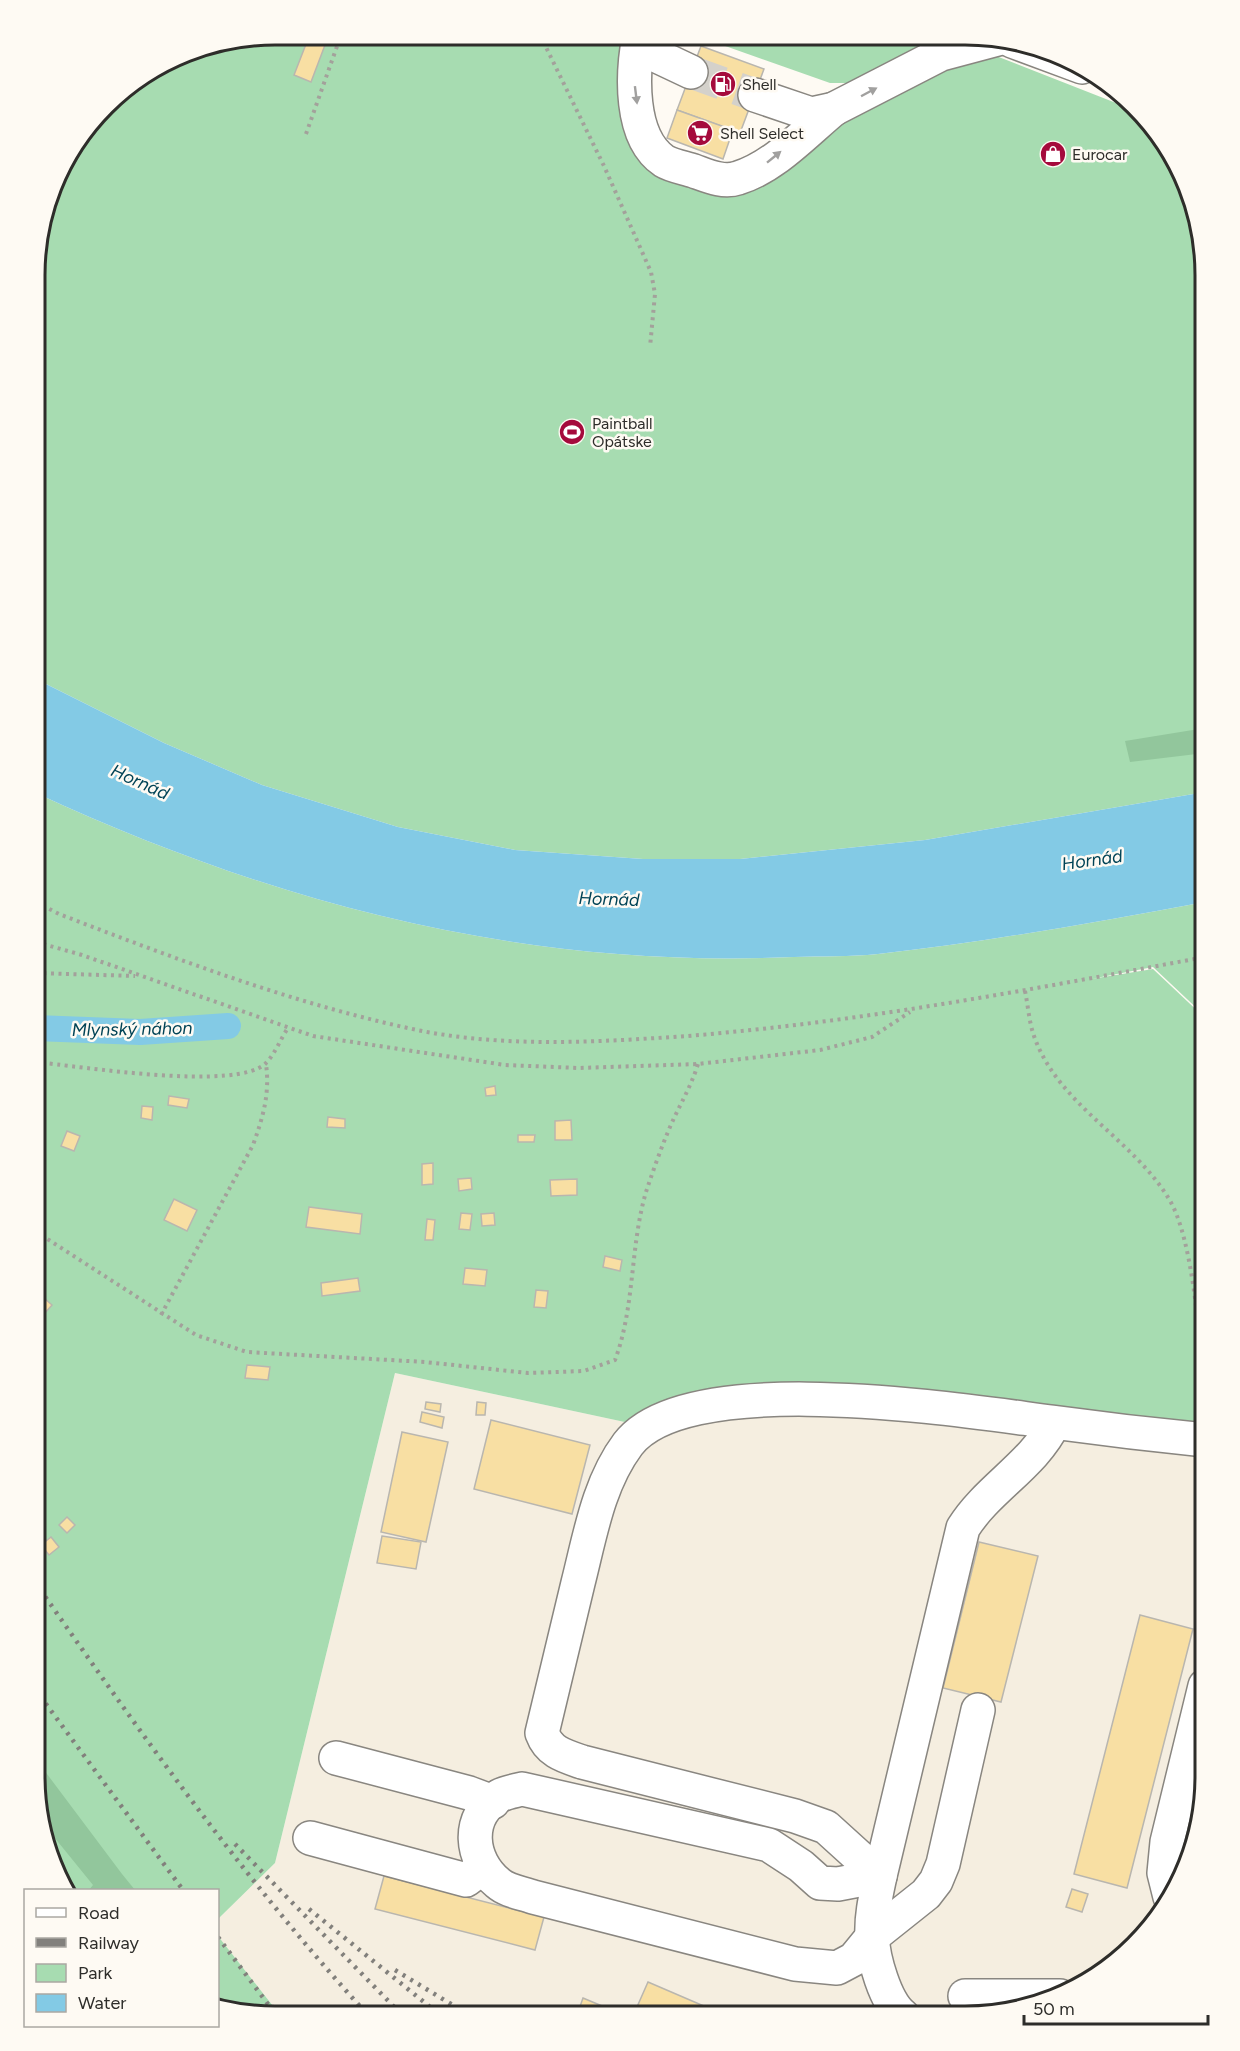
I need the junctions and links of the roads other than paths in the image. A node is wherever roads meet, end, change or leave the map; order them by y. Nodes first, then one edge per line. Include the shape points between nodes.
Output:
1 (637, 45) edge
2 (647, 45) edge
3 (975, 45) edge
4 (691, 72) tunnel mouth
5 (755, 95) tunnel mouth
6 (834, 109) junction
7 (1054, 1423) junction
8 (1195, 1439) edge
9 (978, 1710) dead end
10 (1195, 1727) edge
11 (336, 1758) dead end
12 (493, 1802) junction
13 (310, 1838) dead end
14 (482, 1868) junction
15 (880, 1876) junction
16 (1167, 1885) edge
17 (872, 1937) junction
18 (965, 1996) dead end
19 (1032, 1996) edge
20 (896, 2006) edge

1 -> 6 main road via 633,68 640,129 648,146 664,161 718,180 735,180 757,171
2 - 4 main road via 655,55
6 -> 3 main road via 941,54
5 - 6 main road via 811,114
7 - 8 main road
7 - 15 main road via 1045,1442 973,1512 963,1528
7 - 15 main road via 918,1405 822,1398 707,1406 648,1426 629,1442 610,1473 596,1511 542,1733 546,1744 556,1753 582,1762 826,1827
9 - 17 main road via 936,1881 926,1894
10 - 16 main road via 1167,1842
11 - 12 main road via 469,1792
12 - 14 main road via 476,1825 474,1849
12 - 15 main road via 500,1795 522,1789 769,1845 820,1883 838,1884
13 - 14 main road via 466,1880
14 - 17 main road via 500,1886 533,1897 795,1964 837,1968 854,1959
15 - 17 main road
17 - 20 main road via 885,1992
18 - 19 main road

